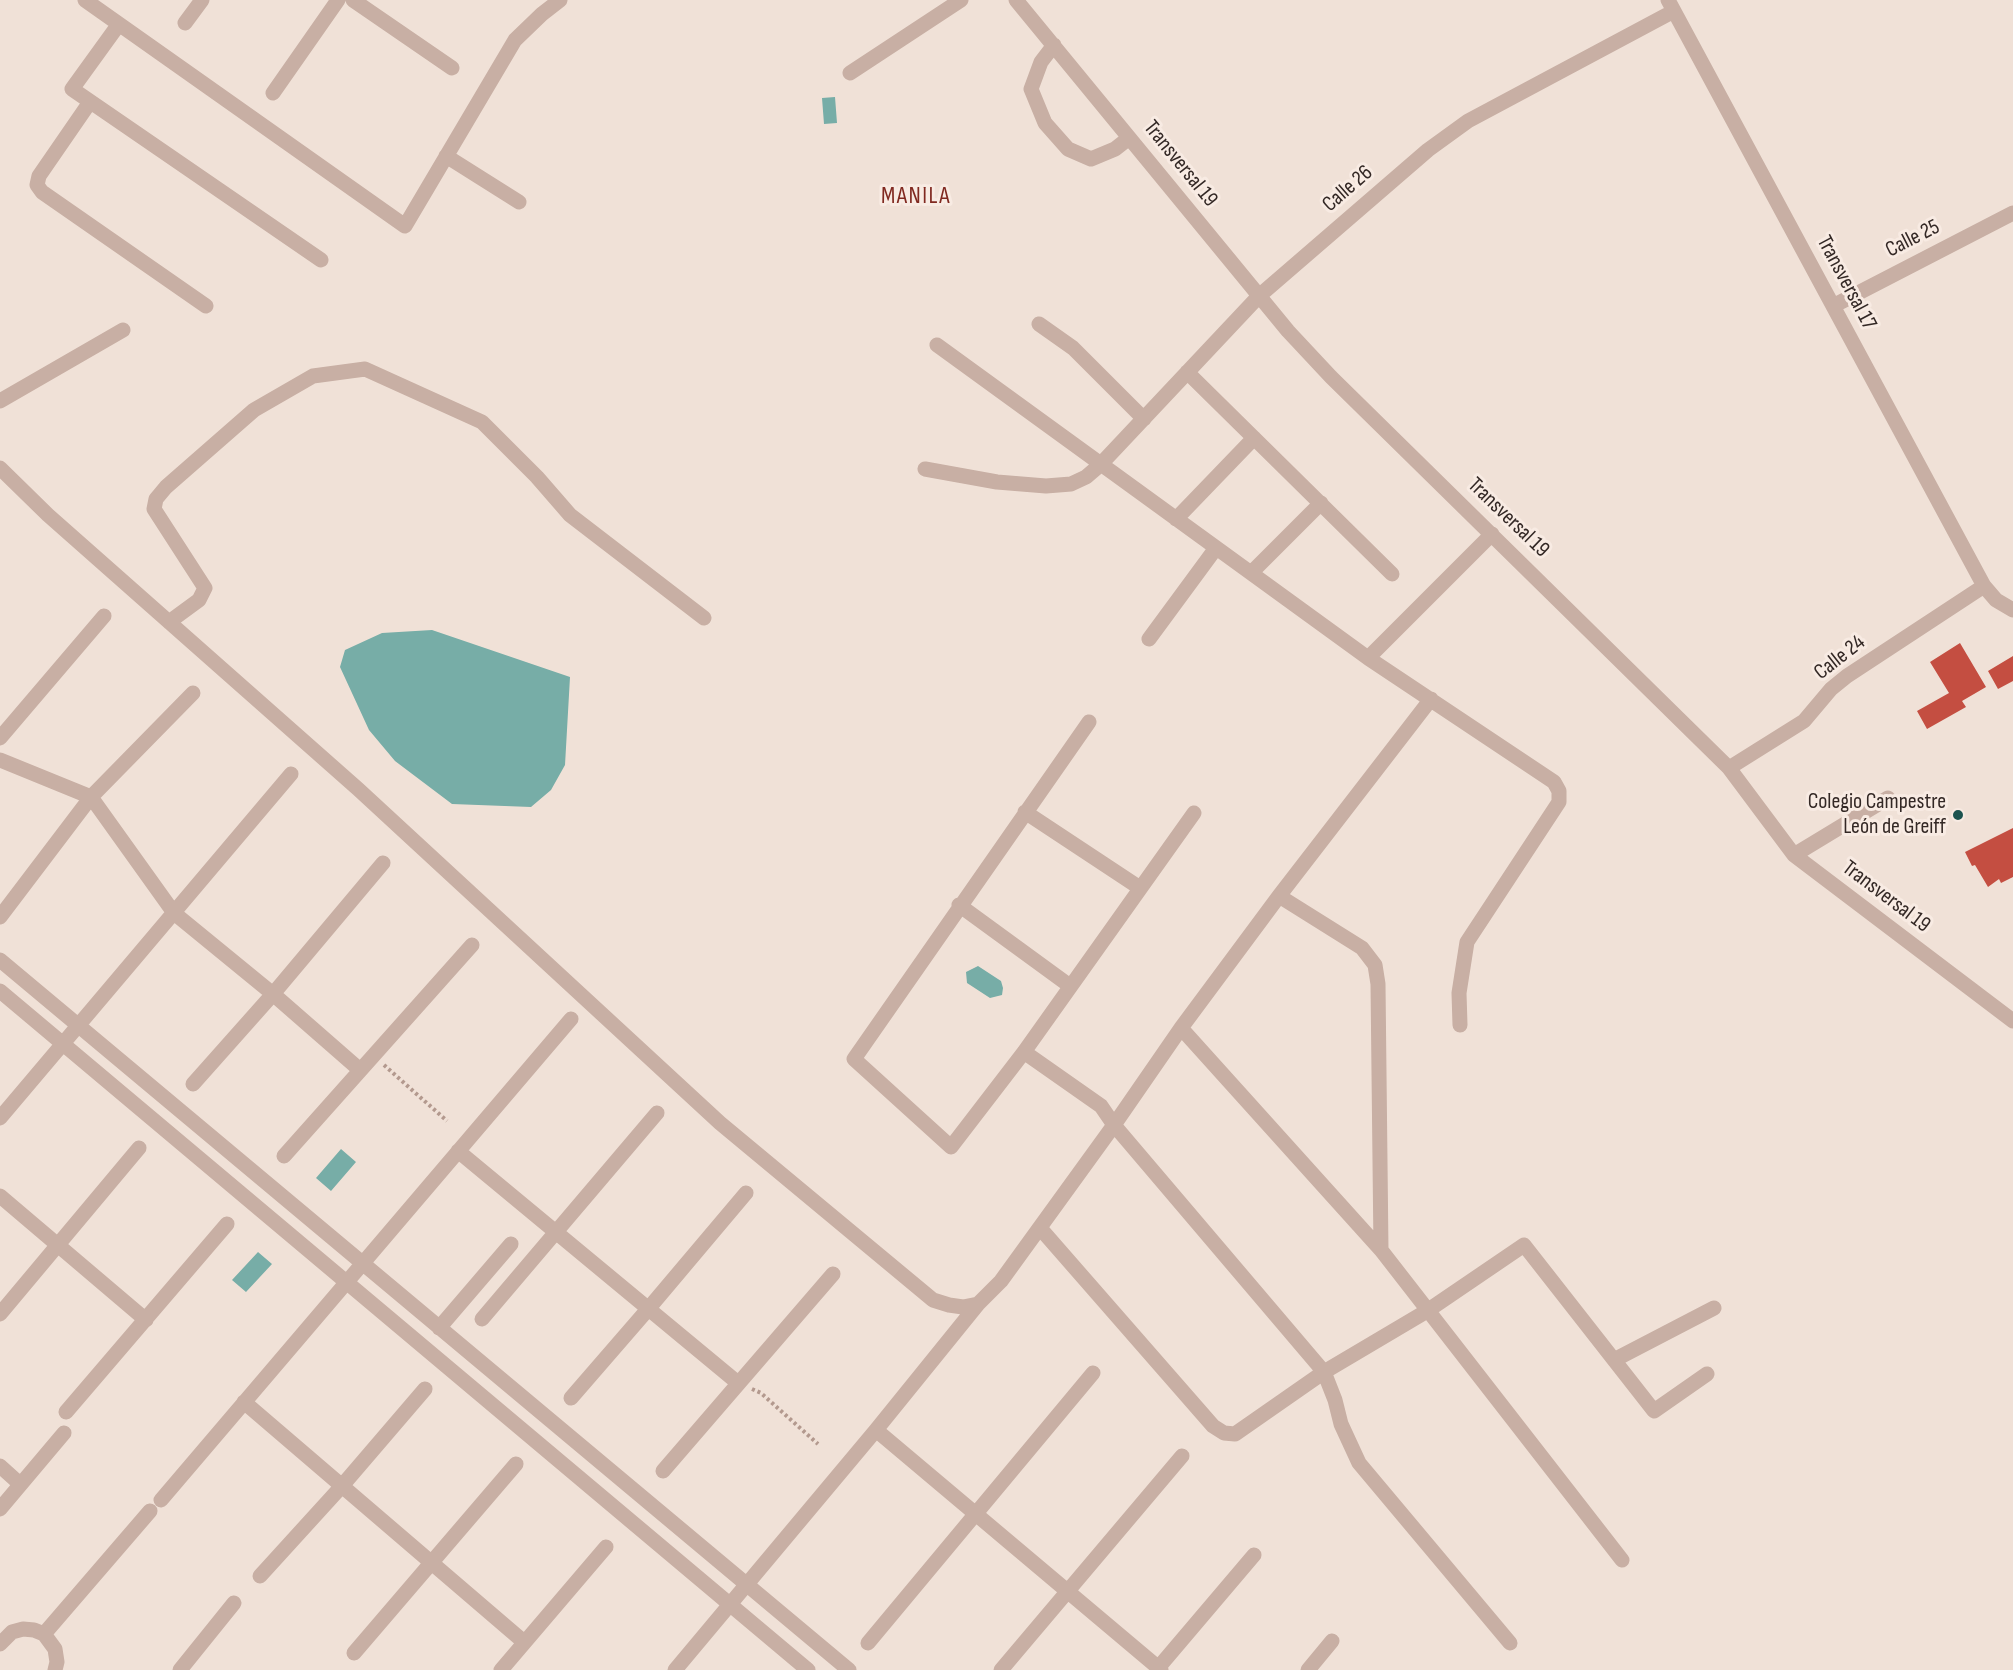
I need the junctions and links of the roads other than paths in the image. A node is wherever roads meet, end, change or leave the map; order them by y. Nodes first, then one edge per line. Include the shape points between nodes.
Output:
1 (85, 0) edge
2 (202, 0) edge
3 (339, 0) edge
4 (353, 0) edge
5 (560, 0) edge
6 (961, 0) edge
7 (1016, 0) edge
8 (1671, 6) edge
9 (185, 23) dead end
10 (119, 24) junction
11 (1053, 45) junction
12 (452, 68) dead end
13 (850, 73) dead end
14 (273, 93) dead end
15 (90, 102) junction
16 (1129, 138) junction
17 (446, 156) junction
18 (519, 202) dead end
19 (2013, 213) edge
20 (321, 260) dead end
21 (1259, 296) junction
22 (206, 306) dead end
23 (1833, 306) junction
24 (1039, 324) dead end
25 (123, 330) dead end
26 (937, 345) dead end
27 (1187, 372) junction
28 (0, 401) edge
29 (1144, 419) junction
30 (1254, 438) junction
31 (1100, 465) junction
32 (0, 468) edge
33 (925, 469) dead end
34 (1321, 503) junction
35 (1176, 519) junction
36 (1492, 534) junction
37 (1216, 548) junction
38 (1251, 573) junction
39 (1392, 574) dead end
40 (1984, 586) junction
41 (2013, 610) edge
42 (104, 616) dead end
43 (704, 618) dead end
44 (169, 622) junction
45 (1149, 639) dead end
46 (1368, 658) junction
47 (193, 693) dead end
48 (1431, 699) junction
49 (1089, 722) dead end
50 (0, 738) edge
51 (0, 760) edge
52 (1729, 768) junction
53 (291, 774) dead end
54 (91, 797) junction
55 (1888, 798) dead end
56 (1025, 812) junction
57 (1194, 813) dead end
58 (1794, 855) junction
59 (383, 863) dead end
60 (1140, 888) junction
61 (1279, 896) junction
62 (959, 905) junction
63 (174, 913) junction
64 (0, 917) edge
65 (472, 945) dead end
66 (0, 960) edge
67 (1070, 986) junction
68 (0, 991) edge
69 (273, 994) junction
70 (571, 1019) dead end
71 (2013, 1021) edge
72 (77, 1025) junction
73 (1460, 1025) dead end
74 (1181, 1028) junction
75 (62, 1043) junction
76 (1024, 1052) junction
77 (360, 1070) junction
78 (193, 1084) dead end
79 (178, 1109) junction
80 (657, 1113) dead end
81 (0, 1118) edge
82 (1114, 1125) junction
83 (164, 1128) junction
84 (139, 1148) dead end
85 (458, 1151) junction
86 (284, 1156) dead end
87 (746, 1193) dead end
88 (0, 1197) edge
89 (227, 1224) dead end
90 (1040, 1228) junction
91 (556, 1232) junction
92 (511, 1244) dead end
93 (57, 1245) junction
94 (1381, 1250) junction
95 (363, 1263) junction
96 (833, 1274) dead end
97 (346, 1282) junction
98 (978, 1304) junction
99 (649, 1308) junction
100 (1714, 1308) dead end
101 (1427, 1311) junction
102 (0, 1314) edge
103 (483, 1319) dead end
104 (146, 1320) junction
105 (439, 1328) junction
106 (1614, 1360) junction
107 (1324, 1372) junction
108 (1093, 1373) dead end
109 (1707, 1374) dead end
110 (738, 1383) junction
111 (425, 1389) dead end
112 (571, 1398) dead end
113 (244, 1402) junction
114 (66, 1412) dead end
115 (876, 1430) junction
116 (64, 1433) dead end
117 (1182, 1456) dead end
118 (516, 1464) dead end
119 (0, 1466) edge
120 (663, 1471) dead end
121 (21, 1485) junction
122 (341, 1487) junction
123 (0, 1509) edge
124 (975, 1514) junction
125 (606, 1547) dead end
126 (1254, 1554) dead end
127 (1622, 1560) dead end
128 (432, 1562) junction
129 (260, 1576) dead end
130 (746, 1585) junction
131 (1068, 1591) junction
132 (234, 1603) dead end
133 (730, 1604) junction
134 (44, 1634) junction
135 (1, 1640) edge
136 (1332, 1641) dead end
137 (524, 1642) junction
138 (867, 1643) dead end
139 (1510, 1643) dead end
140 (354, 1653) dead end
141 (1160, 1669) edge
142 (55, 1670) edge
143 (180, 1670) edge
144 (501, 1670) edge
145 (675, 1670) edge
146 (808, 1670) edge
147 (849, 1670) edge
148 (1001, 1670) edge
149 (1308, 1670) edge

1 - 10 street
2 - 9 street
3 - 14 street
4 - 12 street
5 - 17 street via 515,40
6 - 13 street
7 - 11 street, Transversal 19
8 - 21 street, Calle 26 via 1468,121 1428,150
8 - 23 street, Transversal 17
10 - 15 street via 72,89
10 - 17 street via 405,226
11 - 16 street, Transversal 19
11 - 16 street via 1041,62 1031,89 1045,123 1068,149 1091,159
15 - 20 street
15 - 22 street via 39,176 37,185
16 - 21 street, Transversal 19
17 - 18 street
19 - 23 street, Calle 25
21 - 27 street, Calle 26
21 - 36 street, Transversal 19 via 1331,377
23 - 40 street, Transversal 17
24 - 29 street via 1073,348
25 - 28 street
26 - 31 street
27 - 29 street, Calle 26
27 - 30 street
29 - 31 street, Calle 26
30 - 34 street
30 - 35 street
31 - 33 street, Calle 26 via 1071,484 1046,486
31 - 35 street
32 - 44 street
34 - 38 street
34 - 39 street
35 - 37 street
36 - 46 street
36 - 52 street, Transversal 19
37 - 38 street
37 - 45 street
38 - 46 street
40 - 41 street, Transversal 17 via 1996,600
40 - 52 street, Calle 24 via 1847,676 1804,721
42 - 50 street
43 - 44 street via 570,515 482,422 365,369 313,376 254,410 156,498 154,509 205,588 199,600
44 - 98 street via 358,789 720,1123 933,1300 963,1307
46 - 48 street
47 - 54 street
48 - 61 street
48 - 73 street via 1554,782 1559,791 1559,802 1467,942 1459,993
49 - 56 street
51 - 54 street
52 - 58 street, Transversal 19
53 - 63 street
54 - 63 street
54 - 64 street
55 - 58 street
56 - 60 street
56 - 62 street
57 - 60 street
58 - 71 street, Transversal 19
59 - 69 street
60 - 67 street
61 - 74 street
61 - 94 street via 1362,948 1375,965
62 - 67 street
62 - 76 street via 854,1059 951,1148
63 - 69 street
63 - 72 street
65 - 77 street
66 - 72 street
67 - 76 street
68 - 75 street
69 - 77 street
69 - 78 street
70 - 85 street
72 - 75 street
72 - 79 street
74 - 82 street
74 - 94 street
75 - 81 street
75 - 83 street
76 - 82 street via 1101,1106
77 - 86 street
79 - 83 street
79 - 95 street
80 - 91 street
82 - 90 street
82 - 107 street
83 - 97 street
84 - 93 street
85 - 91 street
85 - 95 street
87 - 99 street
88 - 93 street
89 - 104 street
90 - 98 street via 1001,1281
90 - 107 street via 1213,1426 1224,1433 1235,1434
91 - 99 street
91 - 103 street
92 - 105 street
93 - 102 street
93 - 104 street
94 - 101 street
95 - 97 street
95 - 105 street
96 - 110 street
97 - 113 street
97 - 133 street
98 - 115 street
99 - 110 street
99 - 112 street
100 - 106 street
101 - 106 street via 1524,1245
101 - 107 street
101 - 127 street
104 - 114 street
105 - 130 street
106 - 109 street via 1654,1412
107 - 139 street via 1359,1463
108 - 124 street
110 - 120 street
111 - 122 street
113 - 122 street
113 - 134 street
115 - 124 street
115 - 130 street
116 - 121 street
117 - 131 street
118 - 128 street
119 - 121 street
121 - 123 street
122 - 128 street
122 - 129 street
124 - 131 street
124 - 138 street
125 - 137 street
126 - 141 street
128 - 137 street
128 - 140 street
130 - 133 street
130 - 147 street
131 - 141 street
131 - 148 street
132 - 143 street
133 - 145 street
133 - 146 street
134 - 135 street via 23,1629
134 - 142 street via 55,1649
136 - 149 street
137 - 144 street

